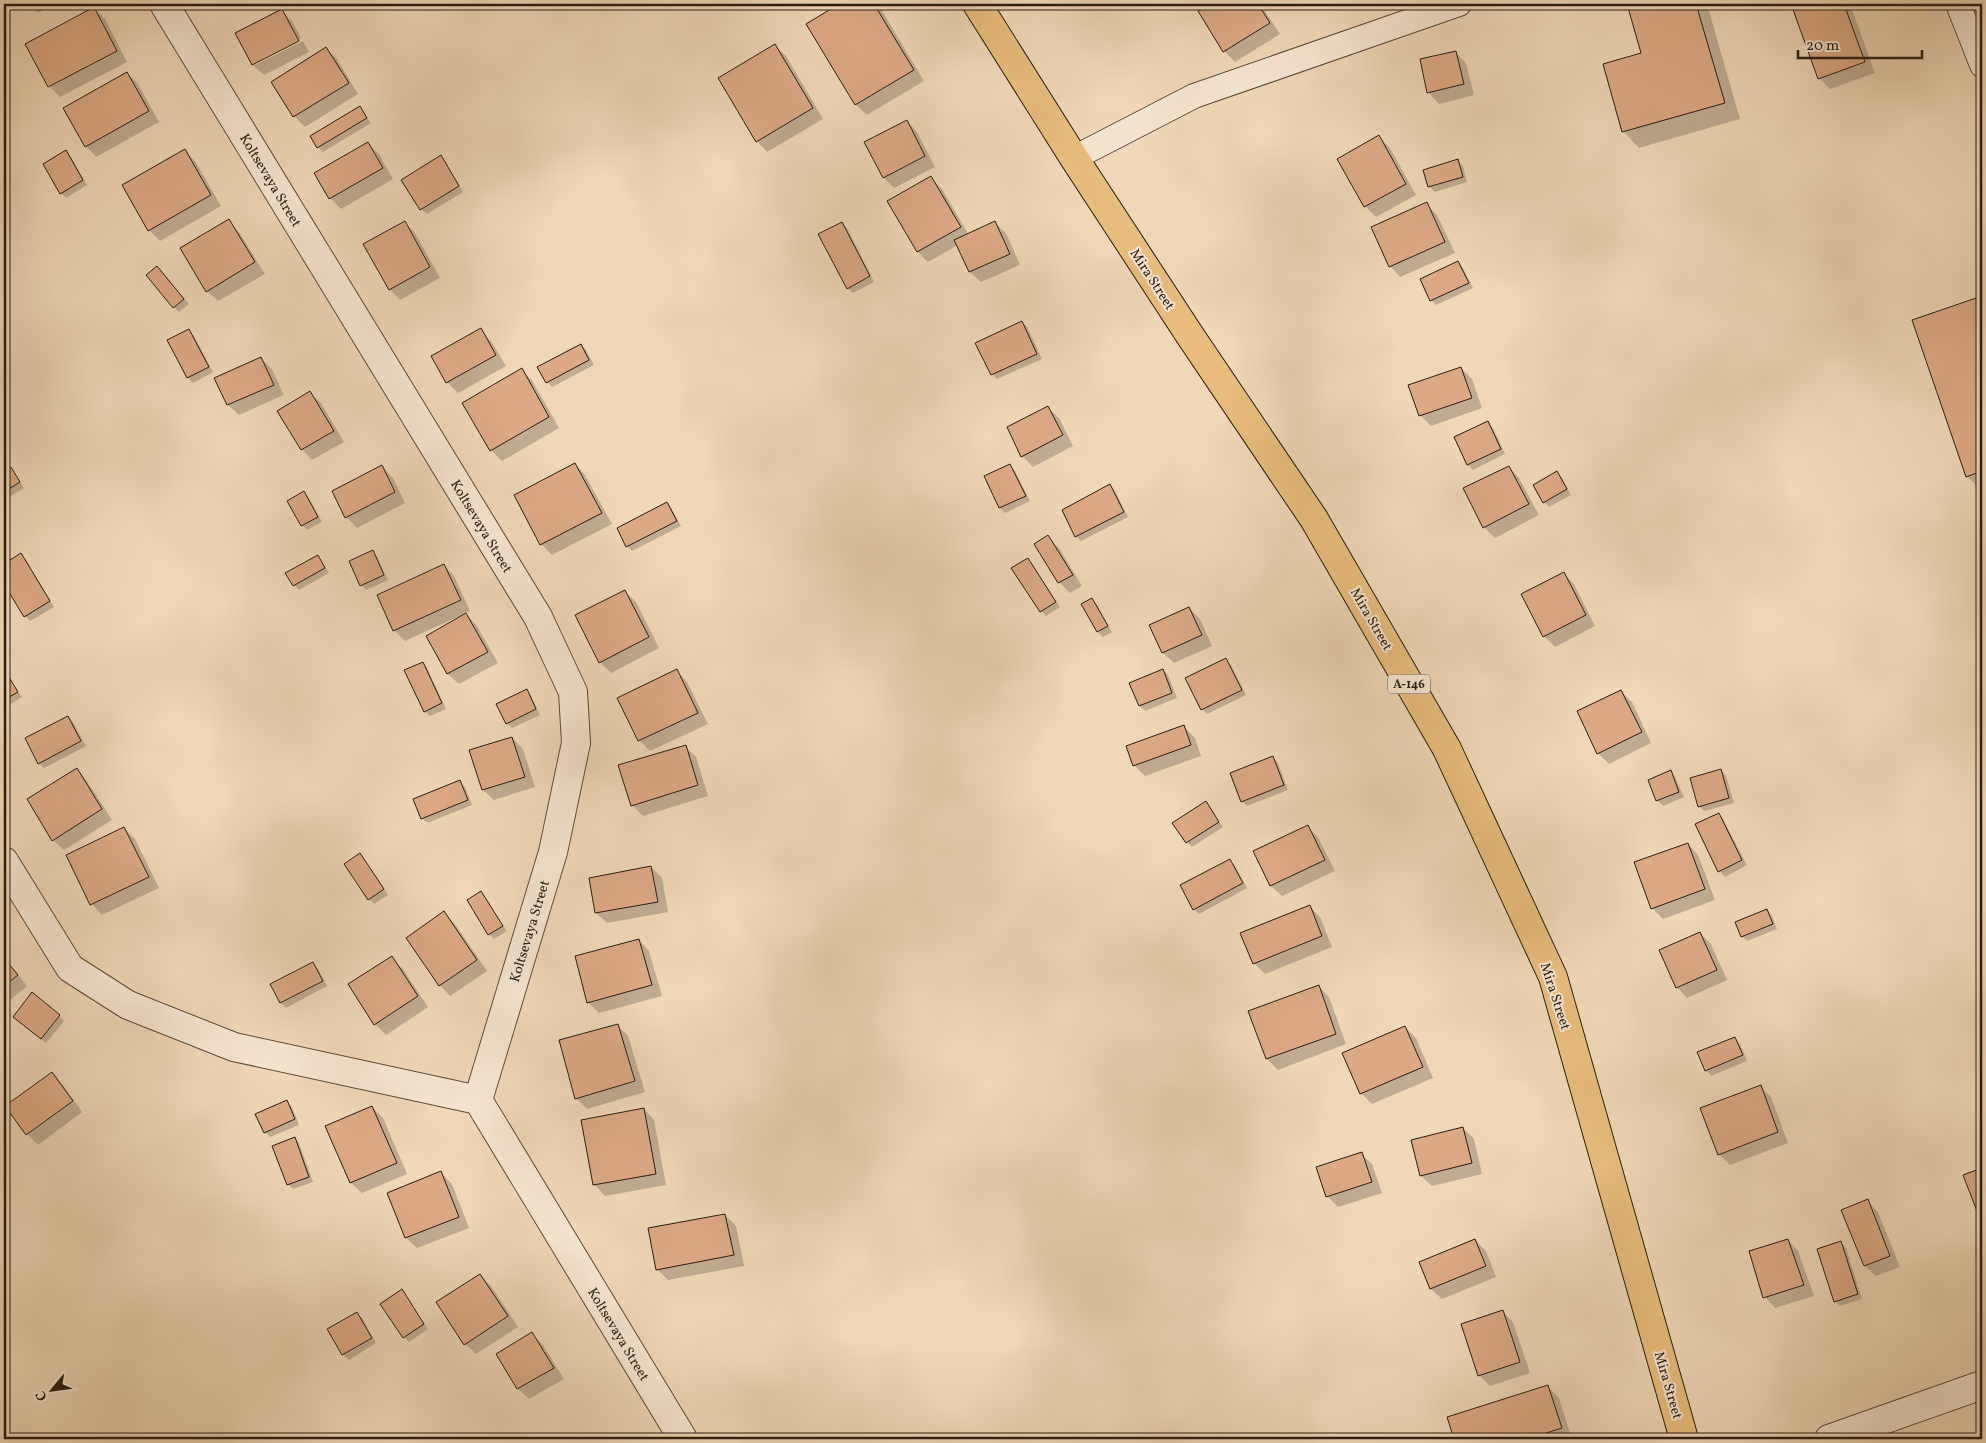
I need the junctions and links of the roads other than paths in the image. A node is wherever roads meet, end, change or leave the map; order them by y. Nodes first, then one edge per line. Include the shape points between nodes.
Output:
1 (164, 4) edge
2 (977, 4) edge
3 (1459, 4) edge
4 (1958, 4) edge
5 (1982, 65) edge
6 (1074, 158) junction
7 (4, 861) edge
8 (478, 1100) junction
9 (1982, 1385) edge
10 (683, 1439) edge
11 (1684, 1439) edge
12 (1829, 1439) edge

1 - 8 street, Koltsevaya Street via 538,617 573,692 576,743 553,852
2 - 6 highway, Mira Street / А-146
3 - 6 lane via 1194,96
4 - 5 lane
6 - 11 highway, Mira Street / А-146 via 1314,519 1446,749 1553,978
7 - 8 street via 70,968 128,1006 234,1048
8 - 10 street, Koltsevaya Street
9 - 12 street

